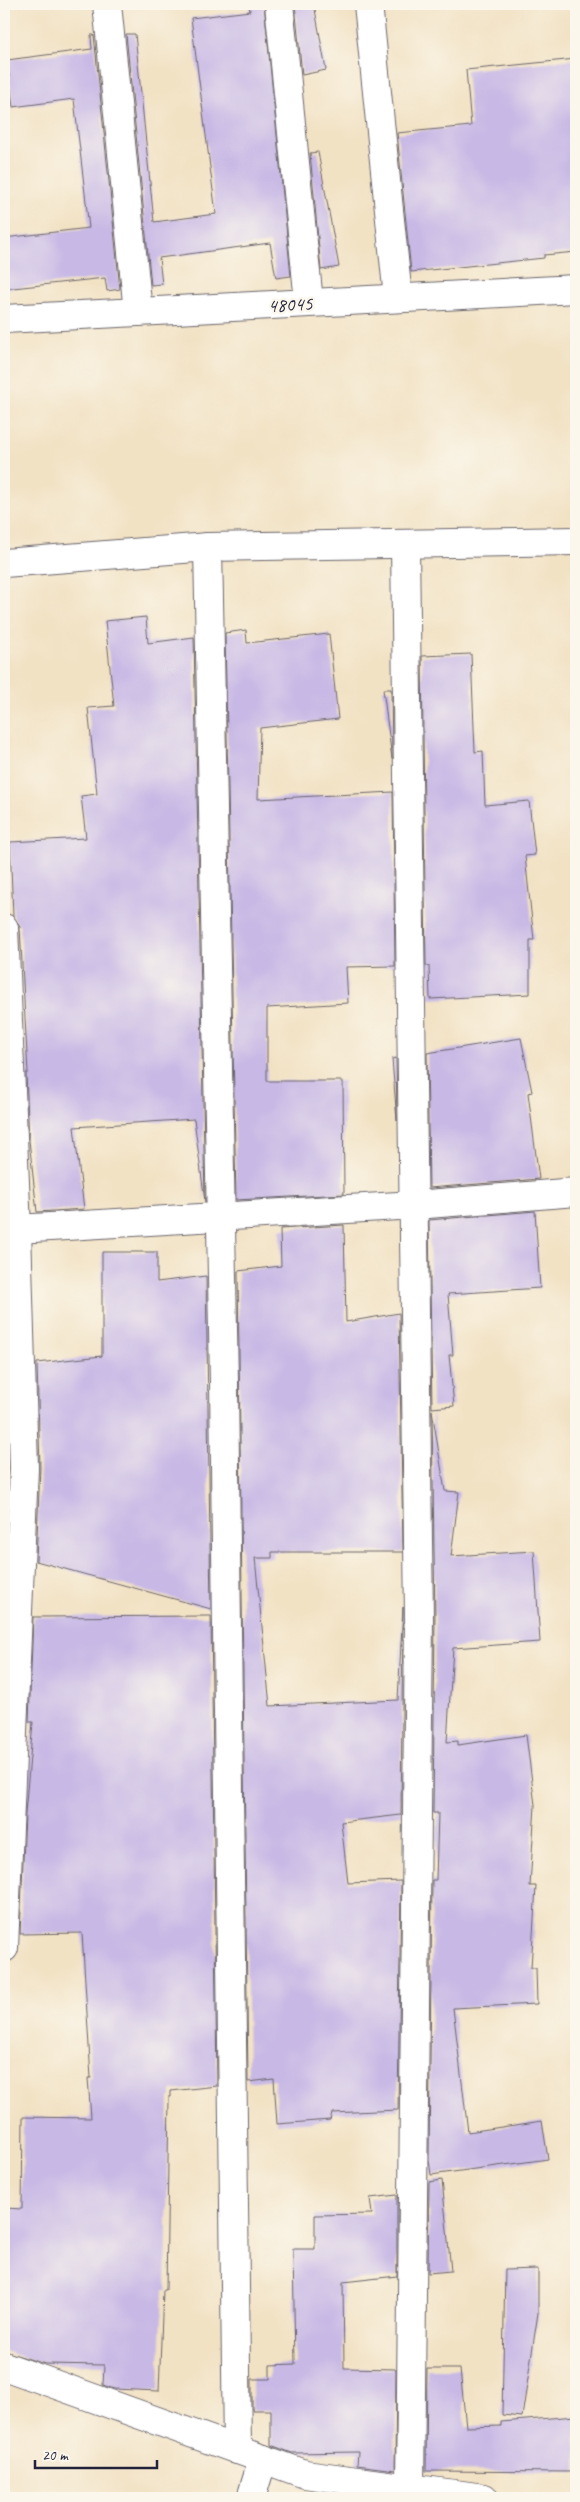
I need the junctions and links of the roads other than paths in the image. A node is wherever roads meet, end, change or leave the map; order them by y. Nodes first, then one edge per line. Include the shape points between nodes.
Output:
1 (107, 4) edge
2 (279, 4) edge
3 (368, 4) edge
4 (576, 289) edge
5 (398, 298) junction
6 (309, 302) junction
7 (138, 312) junction
8 (4, 320) edge
9 (576, 541) edge
10 (405, 545) junction
11 (208, 547) junction
12 (4, 563) edge
13 (4, 928) edge
14 (576, 1192) edge
15 (415, 1205) junction
16 (221, 1217) junction
17 (17, 1229) junction
18 (4, 1948) edge
19 (4, 2366) edge
20 (236, 2450) junction
21 (263, 2459) junction
22 (410, 2488) junction
23 (251, 2498) edge
24 (484, 2498) edge

1 - 7 street
2 - 6 street
3 - 5 street
4 - 5 street, 48045
5 - 6 street, 48045
6 - 7 street, 48045
7 - 8 street, 48045
9 - 10 street via 453,541
10 - 11 street
10 - 15 street
11 - 12 street
11 - 16 street
13 - 17 street
14 - 15 street
15 - 16 street
15 - 22 street via 419,1619
16 - 17 street
16 - 20 street
17 - 18 street via 24,1468
19 - 20 street
20 - 21 street
21 - 22 street via 305,2474
21 - 23 street
22 - 24 street

